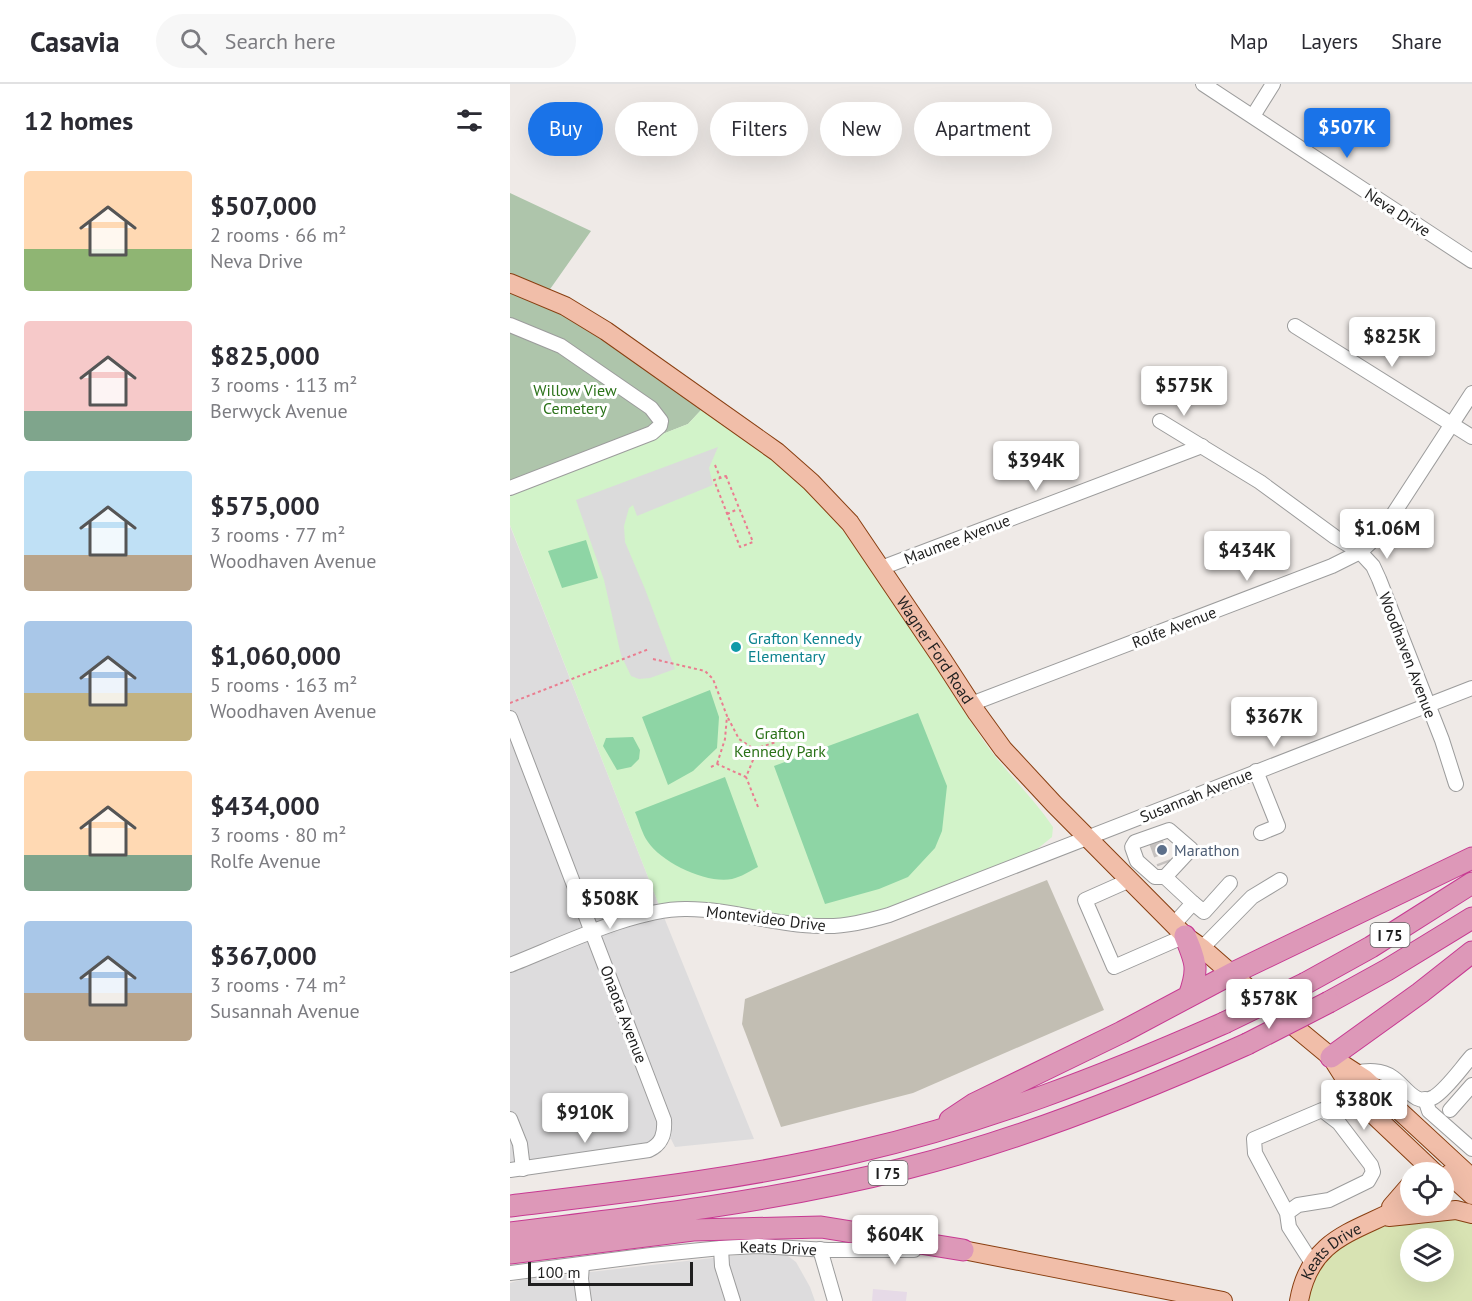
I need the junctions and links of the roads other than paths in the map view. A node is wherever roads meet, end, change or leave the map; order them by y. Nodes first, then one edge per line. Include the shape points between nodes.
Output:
1 (1203, 84) edge
2 (1273, 84) edge
3 (1252, 116) junction
4 (1472, 261) edge
5 (510, 283) edge
6 (510, 324) edge
7 (1295, 326) dead end
8 (1472, 393) edge
9 (1160, 421) dead end
10 (1451, 423) junction
11 (1472, 437) edge
12 (1202, 446) junction
13 (510, 488) edge
14 (1360, 552) junction
15 (881, 568) junction
16 (1472, 688) edge
17 (971, 704) junction
18 (1427, 705) junction
19 (510, 718) edge
20 (1256, 771) junction
21 (1456, 784) dead end
22 (1148, 815) junction
23 (1261, 833) dead end
24 (1156, 838) junction
25 (1088, 839) junction
26 (1472, 858) edge
27 (1162, 873) junction
28 (1280, 880) dead end
29 (1230, 883) dead end
30 (1472, 883) edge
31 (1136, 886) junction
32 (1193, 903) junction
33 (1472, 918) edge
34 (594, 933) junction
35 (1187, 936) junction
36 (1472, 952) edge
37 (510, 965) edge
38 (1232, 974) junction
39 (1189, 996) junction
40 (1472, 1056) edge
41 (1331, 1057) junction
42 (1356, 1073) junction
43 (1471, 1090) edge
44 (1379, 1092) junction
45 (1425, 1099) junction
46 (1450, 1110) dead end
47 (510, 1119) edge
48 (933, 1132) junction
49 (1472, 1149) edge
50 (1425, 1162) edge
51 (1427, 1162) edge
52 (516, 1170) edge
53 (1472, 1178) edge
54 (1454, 1183) edge
55 (1454, 1190) edge
56 (1472, 1195) edge
57 (1400, 1196) edge
58 (510, 1206) edge
59 (1400, 1207) edge
60 (1472, 1208) edge
61 (1287, 1214) junction
62 (1472, 1214) edge
63 (1378, 1218) junction
64 (510, 1233) edge
65 (721, 1248) junction
66 (824, 1249) junction
67 (963, 1250) junction
68 (510, 1253) edge
69 (1312, 1263) junction
70 (582, 1264) junction
71 (510, 1273) edge
72 (1298, 1300) edge
73 (584, 1301) edge
74 (733, 1301) edge
75 (835, 1301) edge
76 (1223, 1301) edge

1 - 3 street, Neva Drive
2 - 3 street
3 - 4 street, Neva Drive
5 - 15 main road, Wagner Ford Road via 566,306 606,331 777,452 831,500
6 - 13 street via 561,346 651,408 661,421 652,433
7 - 10 street
8 - 10 street, Rolfe Avenue
9 - 12 street, Woodhaven Avenue
10 - 11 street
10 - 14 street, Rolfe Avenue via 1381,533
12 - 14 street, Woodhaven Avenue
12 - 15 street, Maumee Avenue
14 - 17 street, Rolfe Avenue
14 - 18 street, Woodhaven Avenue via 1379,579
15 - 17 main road, Wagner Ford Road
16 - 18 street, Susannah Avenue
17 - 25 main road, Wagner Ford Road via 1004,749
18 - 20 street, Susannah Avenue
18 - 21 street, Woodhaven Avenue
19 - 34 street, Onaota Avenue
20 - 22 street, Susannah Avenue
20 - 23 street via 1278,826
22 - 24 street
22 - 25 street, Susannah Avenue
24 - 27 street via 1135,842 1132,847 1137,861
24 - 27 street via 1168,830 1191,849
25 - 31 main road, Wagner Ford Road
25 - 34 street, Montevideo Drive via 870,921 823,926 718,911 662,910
26 - 38 highway
27 - 31 street
27 - 32 street
28 - 35 street
29 - 32 street via 1204,912
30 - 48 highway, I 75, bridge via 1306,983 1224,1023 1069,1088
31 - 35 main road, Wagner Ford Road
31 - 35 street via 1085,900 1114,967
32 - 35 street
33 - 64 highway, I 75, bridge via 1387,970 1247,1044 1126,1096 975,1149 846,1183 760,1200
34 - 37 street, Montevideo Drive
34 - 52 street, Onaota Avenue via 665,1129 660,1143 649,1150
35 - 38 main road, Wagner Ford Road
35 - 39 highway via 1196,978
36 - 41 highway
38 - 39 highway
38 - 41 main road, Wagner Ford Road
39 - 48 highway via 974,1104
40 - 45 street via 1436,1095
41 - 42 main road, Wagner Ford Road
41 - 50 main road, Wagner Ford Road via 1359,1101
42 - 44 main road, Wagner Ford Road
42 - 45 street via 1384,1073 1415,1098
43 - 46 street
44 - 51 main road via 1401,1130
44 - 53 main road, Wagner Ford Road
45 - 49 street via 1429,1111
47 - 52 street via 520,1144
48 - 58 highway, I 75 via 795,1166
54 - 56 main road
55 - 60 main road, Wagner Ford Road
57 - 63 main road, Keats Drive
59 - 63 main road, Keats Drive
61 - 61 street via 1298,1206 1329,1200 1368,1181 1373,1172 1339,1123 1322,1110 1254,1139 1255,1153
61 - 69 street via 1289,1227
62 - 63 main road via 1456,1210
63 - 69 main road, Keats Drive via 1348,1232
65 - 66 street, Keats Drive
65 - 70 street, Keats Drive
65 - 74 street
66 - 67 street, Keats Drive
66 - 75 street
67 - 68 highway via 821,1227 693,1230
67 - 76 main road, Keats Drive
69 - 72 main road, Keats Drive
70 - 71 street, Keats Drive
70 - 73 street

